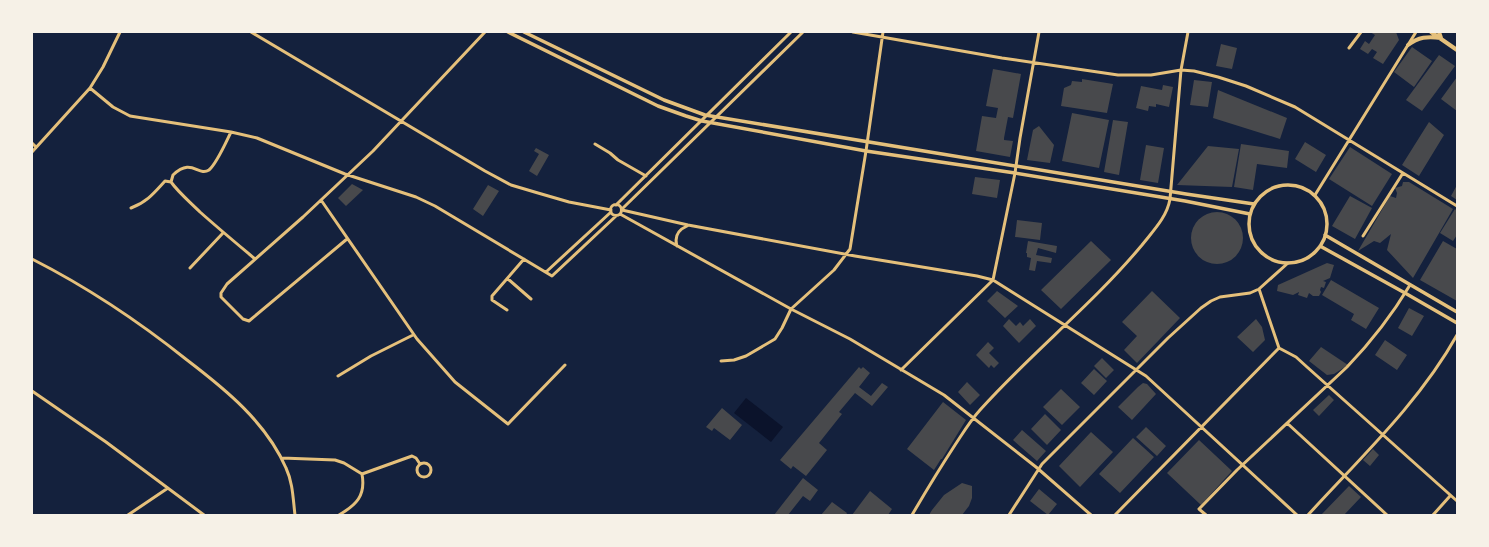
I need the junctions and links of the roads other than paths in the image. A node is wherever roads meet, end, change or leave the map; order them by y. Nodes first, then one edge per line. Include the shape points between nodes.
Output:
1 (120, 32) edge
2 (251, 32) edge
3 (485, 32) edge
4 (508, 32) edge
5 (524, 32) edge
6 (791, 32) edge
7 (803, 32) edge
8 (853, 32) edge
9 (883, 32) edge
10 (1039, 32) edge
11 (1188, 32) edge
12 (1361, 32) edge
13 (1416, 32) edge
14 (1431, 32) edge
15 (1439, 32) edge
16 (882, 37) junction
17 (1441, 38) junction
18 (1408, 44) junction
19 (1349, 48) dead end
20 (1457, 50) edge
21 (1034, 62) junction
22 (1182, 70) junction
23 (90, 88) junction
24 (708, 115) junction
25 (716, 116) junction
26 (400, 121) junction
27 (702, 121) junction
28 (710, 122) junction
29 (231, 132) junction
30 (1350, 141) junction
31 (868, 142) junction
32 (32, 143) edge
33 (595, 144) dead end
34 (36, 147) junction
35 (866, 151) junction
36 (32, 152) edge
37 (1016, 165) junction
38 (1015, 173) junction
39 (1403, 173) junction
40 (348, 175) junction
41 (646, 176) junction
42 (171, 182) junction
43 (1170, 191) junction
44 (1315, 195) junction
45 (1170, 199) junction
46 (321, 200) junction
47 (1254, 204) junction
48 (616, 205) junction
49 (1457, 206) edge
50 (131, 208) dead end
51 (622, 209) junction
52 (611, 211) junction
53 (620, 214) junction
54 (1250, 214) junction
55 (616, 216) junction
56 (688, 226) junction
57 (223, 233) junction
58 (1325, 235) junction
59 (1363, 236) dead end
60 (347, 240) junction
61 (677, 246) junction
62 (1320, 246) junction
63 (846, 254) junction
64 (32, 259) edge
65 (255, 259) junction
66 (524, 260) junction
67 (1288, 263) junction
68 (190, 268) dead end
69 (546, 272) junction
70 (508, 278) junction
71 (993, 280) junction
72 (1410, 285) junction
73 (1259, 289) junction
74 (1405, 293) junction
75 (532, 299) dead end
76 (790, 309) junction
77 (506, 310) dead end
78 (1457, 312) edge
79 (1457, 323) edge
80 (1065, 325) junction
81 (413, 335) junction
82 (1457, 335) edge
83 (1279, 348) junction
84 (721, 362) dead end
85 (565, 365) dead end
86 (1136, 369) junction
87 (901, 370) junction
88 (338, 376) dead end
89 (1327, 385) junction
90 (32, 391) edge
91 (973, 418) junction
92 (1287, 423) junction
93 (1201, 428) junction
94 (1383, 434) junction
95 (282, 458) junction
96 (420, 464) junction
97 (1242, 465) junction
98 (1038, 470) junction
99 (362, 474) junction
100 (1344, 476) junction
101 (168, 488) junction
102 (1450, 496) junction
103 (1457, 501) edge
104 (128, 515) edge
105 (204, 515) edge
106 (294, 515) edge
107 (339, 515) edge
108 (912, 515) edge
109 (1009, 515) edge
110 (1091, 515) edge
111 (1116, 515) edge
112 (1206, 515) edge
113 (1297, 515) edge
114 (1308, 515) edge
115 (1387, 515) edge
116 (1433, 515) edge

1 - 23 street
2 - 26 street
3 - 26 street
4 - 27 street via 658,106
5 - 24 street via 664,100
6 - 24 street
7 - 25 street
8 - 16 street
9 - 16 street
10 - 21 street
11 - 22 street
12 - 19 street
13 - 18 street
14 - 17 main road
15 - 17 main road
16 - 21 street
16 - 31 street
17 - 18 main road via 1424,37
17 - 20 main road
18 - 30 street
21 - 22 street via 1133,76
21 - 37 street
22 - 30 street via 1218,77 1253,89 1295,107
22 - 43 street
23 - 29 street via 113,107 130,116
23 - 34 street
24 - 25 street
24 - 27 street
25 - 28 street
25 - 31 street
26 - 40 street
26 - 52 street via 511,185
27 - 28 street
27 - 41 street
28 - 35 street
28 - 51 street
29 - 40 street via 263,140
29 - 42 street via 208,170 187,166 172,176
30 - 39 street
30 - 44 street
31 - 35 street
31 - 37 street
32 - 34 street
33 - 41 street
34 - 36 street
35 - 38 street
35 - 63 street via 852,243
37 - 38 street
37 - 43 street
38 - 45 street
38 - 71 street
39 - 49 street
39 - 59 street
40 - 46 street
40 - 66 street via 416,197 435,206
41 - 48 street
42 - 50 street via 165,181 149,198
42 - 57 street
43 - 45 street
43 - 47 street
44 - 47 street via 1300,186 1283,185 1266,191
44 - 58 street via 1325,211
45 - 54 street
45 - 80 street via 1163,218 1126,264
46 - 60 street
46 - 65 street
47 - 54 street
48 - 51 street
48 - 52 street
51 - 53 street
51 - 56 street
52 - 55 street
52 - 69 street
53 - 55 street
53 - 61 street
54 - 67 street via 1249,232 1257,248 1271,259
55 - 69 street via 552,276
56 - 61 street via 678,232 675,241
56 - 63 street
57 - 65 street
57 - 68 street
58 - 62 street
58 - 72 street
60 - 65 street via 253,319 245,321 221,297 221,293 227,284
60 - 81 street
61 - 76 street
62 - 67 street via 1306,258
62 - 74 street
63 - 71 street
63 - 76 street via 834,270
64 - 95 street via 127,314 208,376 250,413
66 - 69 street
66 - 70 street
67 - 73 street
70 - 75 street
70 - 77 street via 492,296 492,300
71 - 80 street
71 - 87 street
72 - 74 street
72 - 78 street
73 - 83 street
73 - 86 street via 1211,301
74 - 79 street
74 - 89 street via 1373,339
76 - 84 street via 775,339 746,356
76 - 87 street via 850,339
80 - 86 street
80 - 91 street
81 - 85 street via 455,382 508,424
81 - 88 street
82 - 94 street via 1440,364
83 - 89 street via 1296,357
83 - 93 street
86 - 93 street
86 - 98 street
87 - 91 street via 944,395
89 - 92 street
89 - 94 street
90 - 101 street
91 - 98 street
91 - 108 street
92 - 97 street
92 - 100 street
93 - 97 street
93 - 111 street
94 - 100 street
94 - 102 street
95 - 99 street via 335,460
95 - 106 street via 292,484
96 - 96 street via 418,474 426,477 431,469 429,465
96 - 99 street via 412,456
97 - 112 street via 1199,509
97 - 113 street
98 - 109 street
98 - 110 street
99 - 107 street via 362,492 352,507
100 - 114 street
100 - 115 street
101 - 104 street
101 - 105 street
102 - 103 street
102 - 116 street

